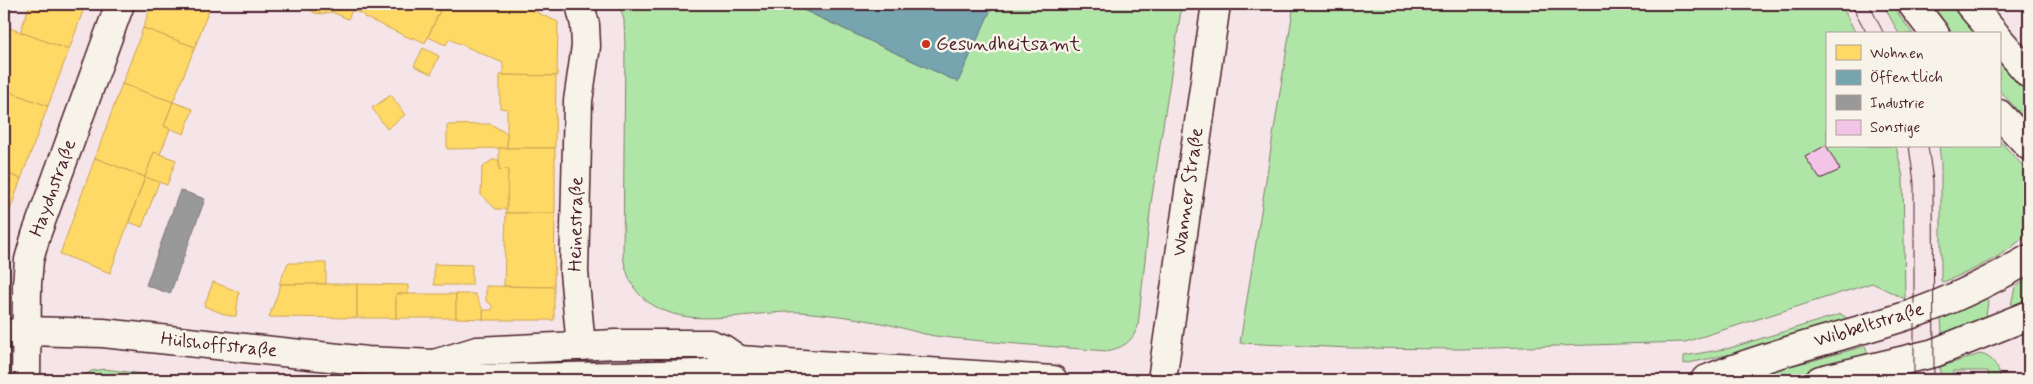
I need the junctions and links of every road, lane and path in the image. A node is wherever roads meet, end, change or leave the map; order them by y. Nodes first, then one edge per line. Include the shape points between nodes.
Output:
1 (120, 4) edge
2 (580, 4) edge
3 (1216, 4) edge
4 (1912, 4) edge
5 (1970, 4) edge
6 (1933, 32) edge
7 (1993, 32) edge
8 (2000, 40) edge
9 (2029, 74) edge
10 (2000, 115) edge
11 (2029, 146) edge
12 (2029, 259) edge
13 (2029, 315) edge
14 (15, 333) edge
15 (581, 346) junction
16 (739, 360) junction
17 (434, 364) junction
18 (26, 380) edge
19 (1053, 380) edge
20 (1162, 380) edge
21 (1705, 380) edge
22 (1820, 380) edge

1 - 14 street, Haydnstraße via 36,235
2 - 15 street, Heinestraße via 586,46 578,101 574,272
3 - 20 street, Wanner Straße
4 - 6 street
5 - 7 street
8 - 9 street
10 - 11 street
12 - 21 street, Wibbeltstraße via 1913,314 1744,364
13 - 22 street, Wibbeltstraße via 1934,353
14 - 17 street, Hülshoffstraße via 103,333 367,361
14 - 18 street, Haydnstraße
15 - 16 street via 710,344
15 - 17 street, Hülshoffstraße via 477,350
16 - 17 street, Hülshoffstraße via 720,371 699,374 476,379
16 - 19 street

